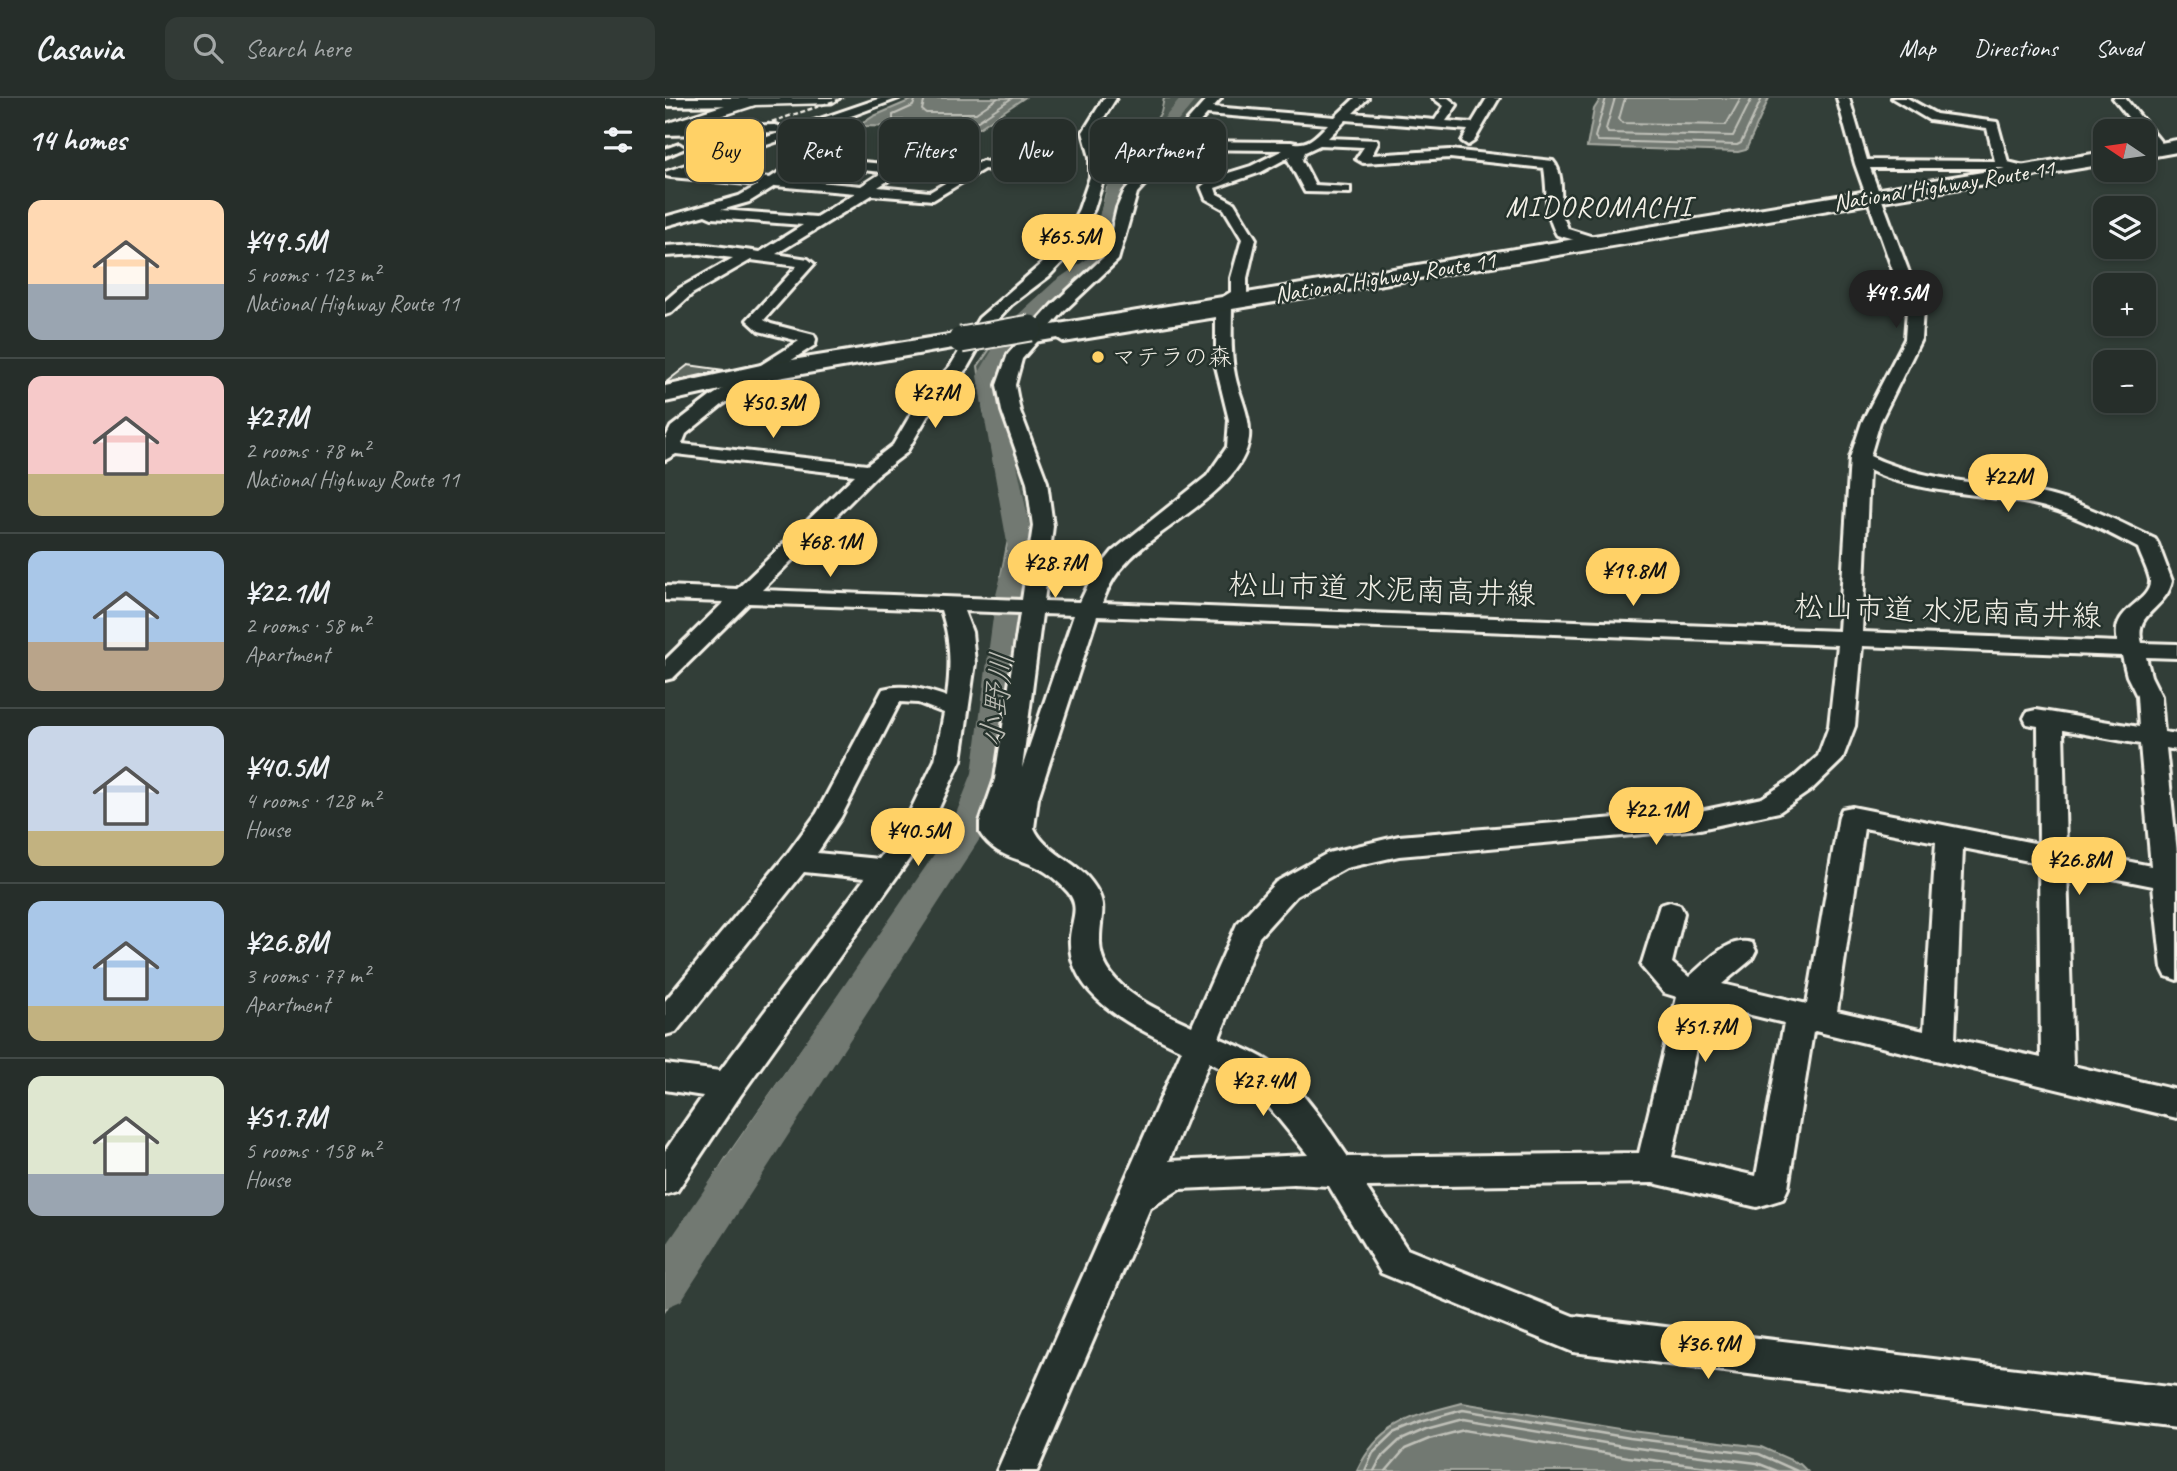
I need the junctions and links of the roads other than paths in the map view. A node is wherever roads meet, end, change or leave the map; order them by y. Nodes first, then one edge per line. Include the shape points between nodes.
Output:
1 (832, 98) edge
2 (893, 98) edge
3 (1110, 98) edge
4 (1215, 98) edge
5 (1439, 98) edge
6 (1493, 98) edge
7 (1843, 98) edge
8 (1898, 98) edge
9 (2119, 98) edge
10 (752, 100) edge
11 (665, 102) edge
12 (794, 103) edge
13 (1205, 110) junction
14 (1340, 117) edge
15 (829, 119) edge
16 (1197, 119) edge
17 (1438, 124) junction
18 (1252, 126) dead end
19 (1476, 127) junction
20 (665, 130) edge
21 (778, 131) edge
22 (778, 136) edge
23 (1226, 145) edge
24 (2159, 147) edge
25 (679, 149) dead end
26 (874, 151) dead end
27 (1299, 152) junction
28 (1366, 152) junction
29 (665, 153) edge
30 (1461, 155) junction
31 (865, 156) edge
32 (2093, 157) edge
33 (979, 164) edge
34 (1863, 164) junction
35 (982, 165) junction
36 (993, 167) edge
37 (2014, 167) junction
38 (668, 174) edge
39 (1331, 175) dead end
40 (1304, 176) junction
41 (778, 179) edge
42 (775, 181) junction
43 (879, 181) edge
44 (827, 182) edge
45 (1141, 182) edge
46 (824, 185) junction
47 (866, 190) junction
48 (1345, 190) dead end
49 (1873, 193) junction
50 (697, 212) junction
51 (752, 218) junction
52 (665, 222) edge
53 (815, 222) junction
54 (1588, 240) junction
55 (700, 250) junction
56 (665, 251) edge
57 (757, 255) junction
58 (1071, 295) junction
59 (1229, 303) junction
60 (665, 310) edge
61 (1068, 316) dead end
62 (1032, 332) junction
63 (1064, 337) dead end
64 (958, 344) junction
65 (761, 373) junction
66 (739, 386) junction
67 (665, 394) edge
68 (665, 402) edge
69 (668, 451) edge
70 (1860, 458) junction
71 (870, 471) junction
72 (665, 593) edge
73 (742, 597) junction
74 (950, 605) junction
75 (993, 607) joint
76 (1028, 608) junction
77 (1088, 610) junction
78 (1850, 639) junction
79 (2131, 649) junction
80 (2177, 651) edge
81 (665, 673) edge
82 (956, 709) junction
83 (2164, 740) edge
84 (1950, 836) junction
85 (2054, 856) junction
86 (1044, 859) junction
87 (797, 861) junction
88 (885, 870) junction
89 (2172, 880) edge
90 (1670, 913) dead end
91 (1741, 951) dead end
92 (2177, 968) edge
93 (1694, 990) junction
94 (1813, 1017) junction
95 (665, 1023) edge
96 (1200, 1044) junction
97 (1939, 1047) junction
98 (2057, 1075) junction
99 (665, 1077) edge
100 (729, 1086) junction
101 (2177, 1104) edge
102 (1654, 1168) junction
103 (1338, 1172) junction
104 (665, 1180) edge
105 (1137, 1196) junction
106 (2177, 1408) edge
107 (1017, 1471) edge

1 - 12 main road
2 - 15 street
3 - 71 street via 1089,132 1098,158 1096,180 1067,248 984,322 958,368 926,404 909,438 888,461
4 - 13 street
5 - 17 street via 1451,105
6 - 19 street
7 - 34 street
8 - 37 street via 1933,117 1993,125
9 - 24 street
10 - 11 street
10 - 12 main road
10 - 20 main road
13 - 14 street
13 - 16 street
14 - 17 street
14 - 18 street
14 - 27 street
14 - 28 street via 1371,144
17 - 19 street
19 - 30 street
20 - 21 street
22 - 38 street
23 - 27 street via 1291,146
25 - 29 street
26 - 31 street
27 - 28 street
27 - 40 street via 1295,160
27 - 59 street via 1279,155 1208,187 1211,196 1229,206 1249,239
28 - 30 street via 1363,159
30 - 54 street via 1551,165 1553,209 1562,232
32 - 37 highway, National Highway Route 11
33 - 35 street
34 - 37 street
34 - 49 street
35 - 36 street
35 - 47 street via 933,196
37 - 49 highway, National Highway Route 11
38 - 42 street
39 - 40 street
40 - 48 street via 1310,189
41 - 42 street
42 - 46 street
42 - 50 street via 732,204
43 - 47 street
44 - 46 street
45 - 58 street via 1127,199 1113,257
46 - 47 street
47 - 53 street via 834,215
49 - 54 highway, National Highway Route 11
49 - 70 street via 1915,310 1916,326 1871,422
50 - 51 street
50 - 52 street
51 - 53 street
51 - 55 street
53 - 57 street
54 - 59 highway, National Highway Route 11
55 - 56 street
55 - 57 street
57 - 60 street via 686,291
57 - 65 street via 806,264 756,323 801,334 808,339 806,345
58 - 61 street
58 - 62 street
59 - 62 highway, National Highway Route 11
59 - 63 street
59 - 77 street via 1226,377 1238,421 1237,446 1219,475 1107,570
62 - 64 highway, National Highway Route 11
62 - 76 street via 1014,358 1006,385 1037,482 1043,526
64 - 65 highway, National Highway Route 11
64 - 66 highway, National Highway Route 11
65 - 66 street
65 - 67 highway, National Highway Route 11
66 - 68 highway, National Highway Route 11
66 - 69 street via 678,431
69 - 71 street
70 - 78 street
70 - 79 street via 1892,474 2040,499 2099,520 2147,544 2161,581 2158,594 2131,618
71 - 73 street
72 - 73 street
73 - 74 street
73 - 81 street
74 - 75 street
74 - 82 street via 960,632 963,663
75 - 76 street, 松山市道 水泥南高井線
76 - 77 street, 松山市道 水泥南高井線
76 - 86 street via 1008,779 994,833 1005,845
77 - 78 street, 松山市道 水泥南高井線
77 - 86 street via 1021,814 1020,829
78 - 79 street, 松山市道 水泥南高井線
78 - 96 street via 1842,726 1829,760 1770,806 1700,820 1399,846 1338,860 1286,889 1247,932
79 - 80 street, 松山市道 水泥南高井線
79 - 83 street
82 - 87 street via 921,696 892,694 828,817
82 - 88 street via 948,760 913,834
83 - 85 street via 2043,720
83 - 89 street
84 - 85 street
84 - 94 street via 1852,816 1823,1009
84 - 97 street
85 - 89 street
85 - 98 street
86 - 96 street via 1077,881 1088,900 1087,957 1107,990 1127,1006
87 - 88 street
87 - 95 street
88 - 100 street
89 - 92 street
90 - 93 street via 1656,966 1675,985
91 - 93 street
93 - 94 street
93 - 102 street
94 - 97 street
94 - 102 street via 1798,1026 1771,1188 1757,1192
96 - 103 street via 1235,1057 1268,1080
96 - 105 street
97 - 98 street
98 - 101 street
99 - 100 street
100 - 104 street
102 - 103 street
103 - 105 street via 1294,1169 1175,1174
103 - 106 street via 1394,1261 1573,1334
105 - 107 street

